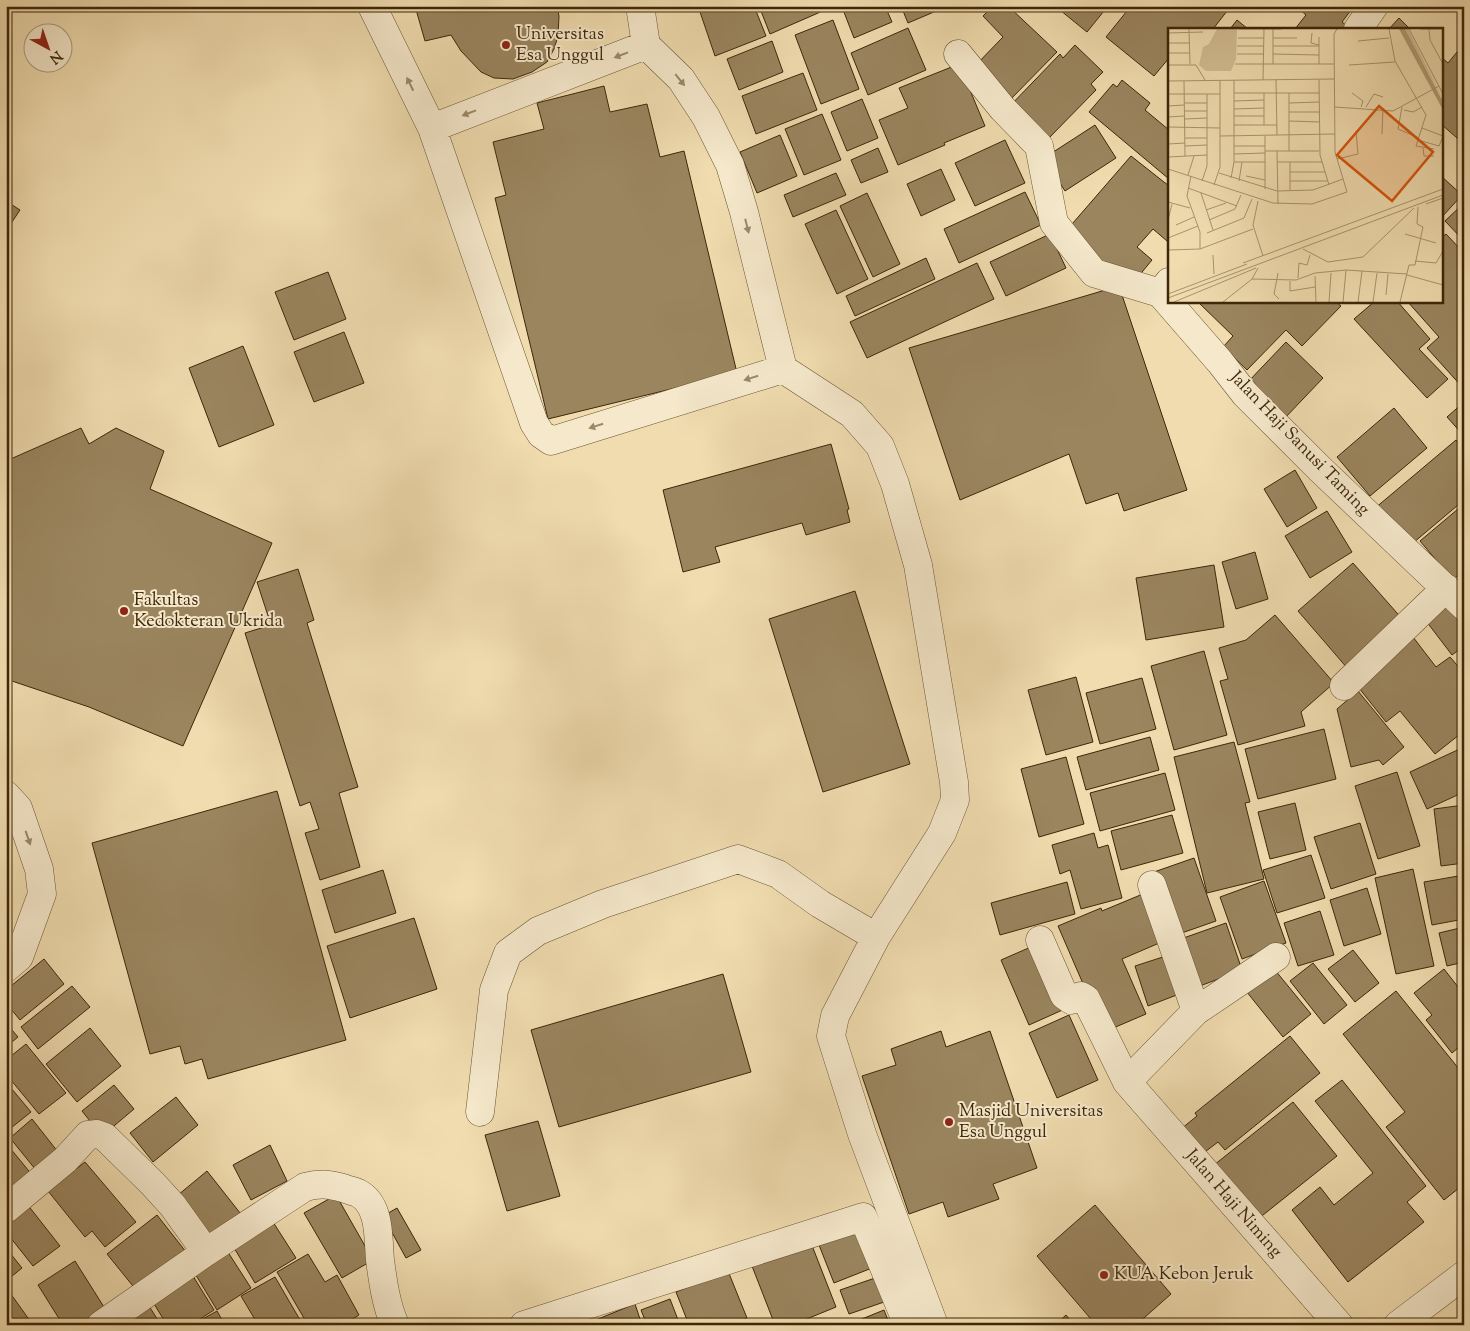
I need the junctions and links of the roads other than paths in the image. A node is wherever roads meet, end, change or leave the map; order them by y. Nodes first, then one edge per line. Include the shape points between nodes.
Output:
1 (372, 6) edge
2 (640, 6) edge
3 (1374, 6) edge
4 (1359, 28) edge
5 (646, 45) junction
6 (958, 54) dead end
7 (432, 128) junction
8 (1164, 287) edge
9 (1175, 302) edge
10 (783, 369) junction
11 (1455, 597) edge
12 (1344, 686) dead end
13 (6, 795) edge
14 (1152, 885) dead end
15 (876, 937) junction
16 (1040, 940) dead end
17 (1276, 957) dead end
18 (6, 968) edge
19 (1196, 1011) junction
20 (1127, 1082) junction
21 (480, 1112) dead end
22 (6, 1208) edge
23 (206, 1252) junction
24 (1464, 1275) edge
25 (387, 1324) edge
26 (101, 1325) edge
27 (524, 1325) edge
28 (908, 1325) edge
29 (934, 1325) edge
30 (1339, 1325) edge
31 (1398, 1325) edge

7 -> 1 street
2 - 5 street
3 - 4 street
5 -> 7 street
5 -> 10 street via 681,79 706,117 730,164
6 - 8 street, Jalan Haji Sanusi Taming via 1003,110 1039,146 1054,223 1094,273
10 -> 7 street via 550,440 541,434 534,423
9 - 11 street, Jalan Haji Sanusi Taming via 1245,394
10 - 15 street via 852,414 880,446 896,484 918,565 956,800 942,833
11 - 12 street, Jalan Haji Sanusi Taming
13 -> 18 street via 18,808 40,869 42,894 19,957
14 - 19 street
15 - 21 street via 820,904 778,874 738,859 603,904 538,931 508,953 494,990
15 - 29 street via 834,1016 831,1036 862,1134
16 - 20 street, Jalan Haji Niming via 1064,995 1071,1000 1081,996 1086,1000
17 - 19 street
19 - 20 street
20 - 30 street, Jalan Haji Niming
22 - 23 street via 65,1160 88,1135 97,1134 106,1137 153,1184
23 - 25 street via 305,1187 317,1183 330,1184 359,1194 376,1219
23 - 26 street
24 - 31 street
27 - 28 street via 863,1217

